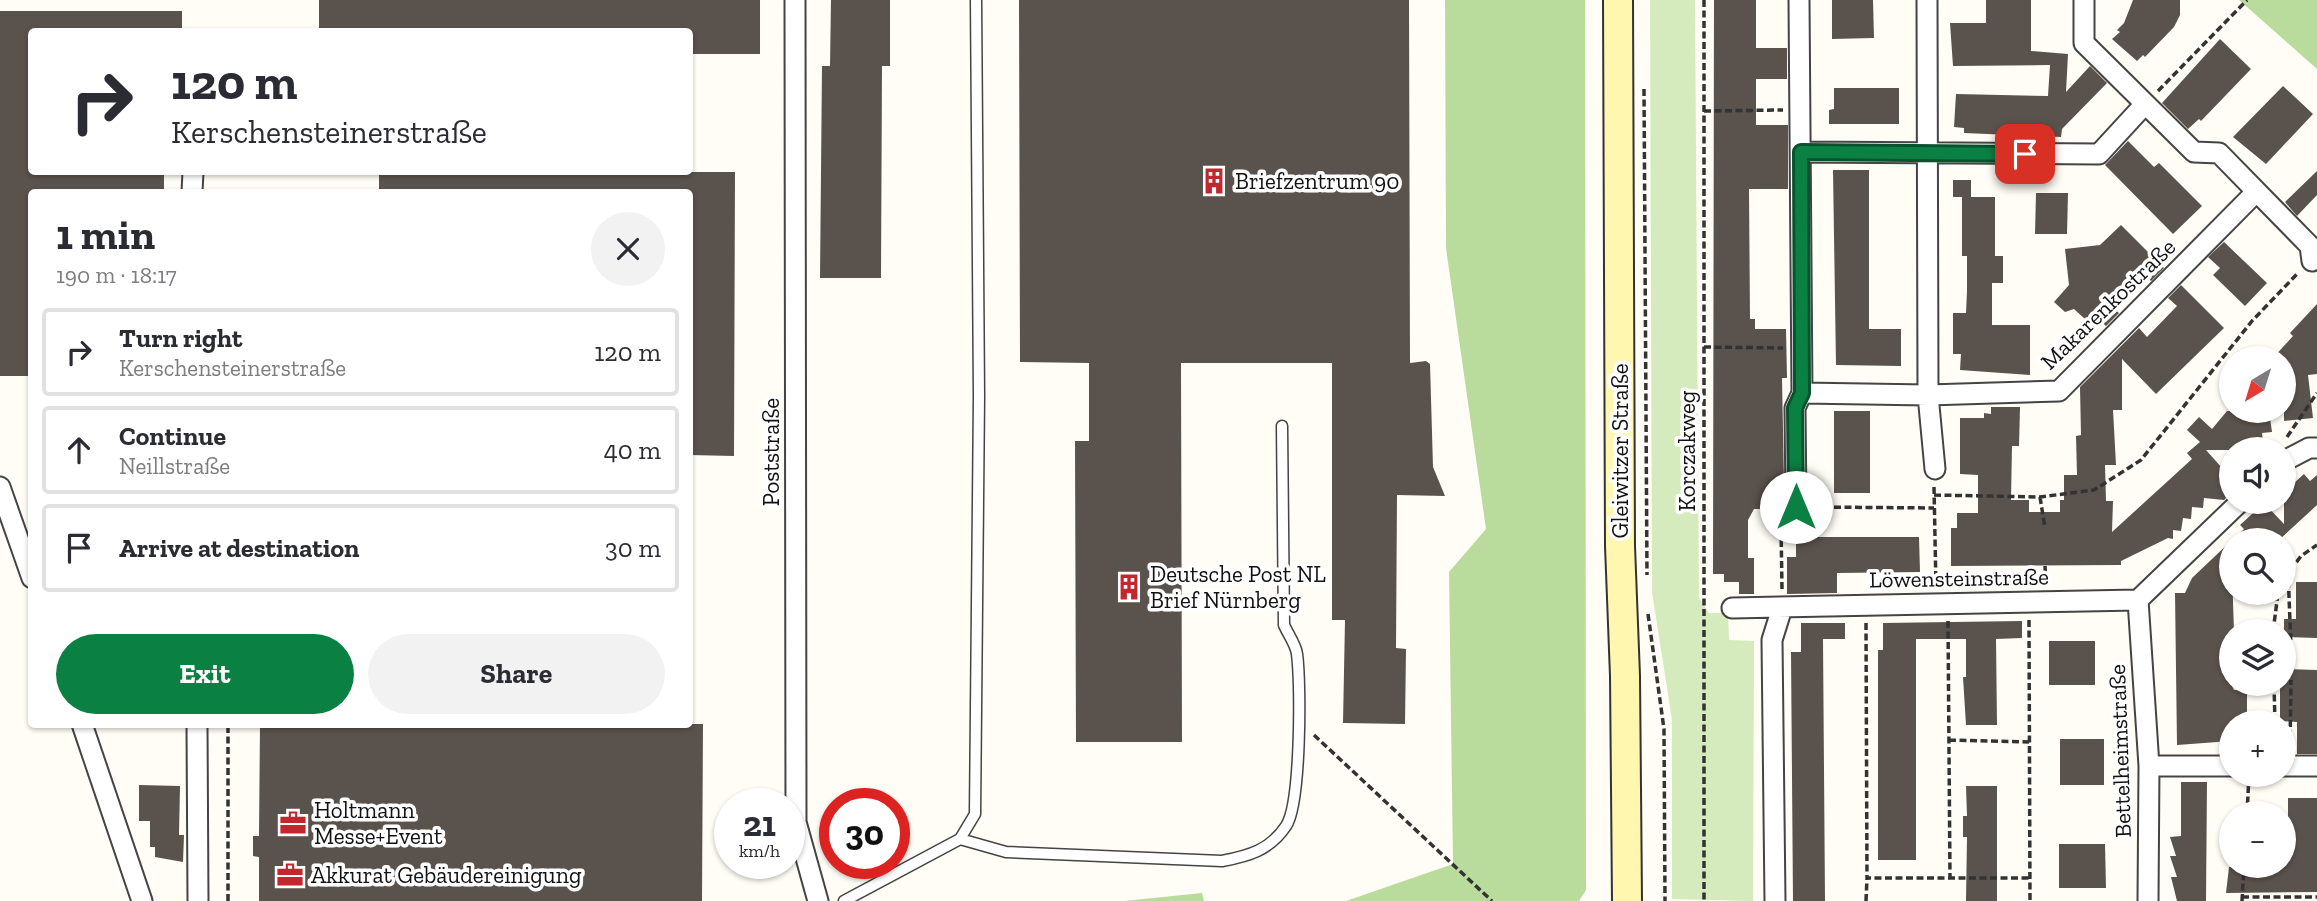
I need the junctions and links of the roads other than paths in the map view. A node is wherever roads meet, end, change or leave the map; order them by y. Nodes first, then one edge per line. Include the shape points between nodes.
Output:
1 (794, 0) edge
2 (976, 0) edge
3 (1618, 0) edge
4 (1799, 0) edge
5 (1927, 0) edge
6 (2084, 0) edge
7 (2145, 104) junction
8 (1801, 152) junction
9 (1926, 154) junction
10 (2256, 192) junction
11 (2307, 265) road end
12 (1802, 393) junction
13 (1928, 395) junction
14 (1282, 426) dead end
15 (2317, 448) edge
16 (2296, 455) edge
17 (1935, 469) road end
18 (0, 487) edge
19 (1796, 507) road end
20 (2228, 514) edge
21 (28, 567) edge
22 (2138, 600) junction
23 (1731, 608) dead end
24 (1782, 608) junction
25 (83, 728) edge
26 (197, 728) edge
27 (2149, 766) junction
28 (2219, 766) edge
29 (2296, 766) edge
30 (2317, 766) edge
31 (960, 839) junction
32 (142, 901) edge
33 (198, 901) edge
34 (818, 901) edge
35 (844, 901) edge
36 (1627, 901) edge
37 (1775, 901) edge
38 (2148, 901) edge

1 - 34 street, Poststraße via 796,822
2 - 31 lane via 978,775 975,814
3 - 36 main road, Gleiwitzer Straße
4 - 8 street
5 - 9 street
6 - 7 street via 2084,43
7 - 9 street via 2099,154
7 - 10 street via 2194,152 2219,153
8 - 9 street
8 - 12 street
9 - 13 street
10 - 11 street via 2310,246
10 - 13 street, Makarenkostraße via 2059,391
12 - 13 street, Makarenkostraße
12 - 19 street via 1795,408
13 - 17 street
14 - 31 lane via 1284,625 1297,652 1296,795 1288,824 1272,843 1252,856 1222,861 1006,852
15 - 16 street
18 - 21 street
20 - 22 street
22 - 24 street, Löwensteinstraße
22 - 27 street, Bettelheimstraße
23 - 24 street, Löwensteinstraße
24 - 37 street via 1772,640
25 - 32 street
26 - 33 street
27 - 28 street
27 - 38 street, Bettelheimstraße
29 - 30 street
31 - 35 lane

